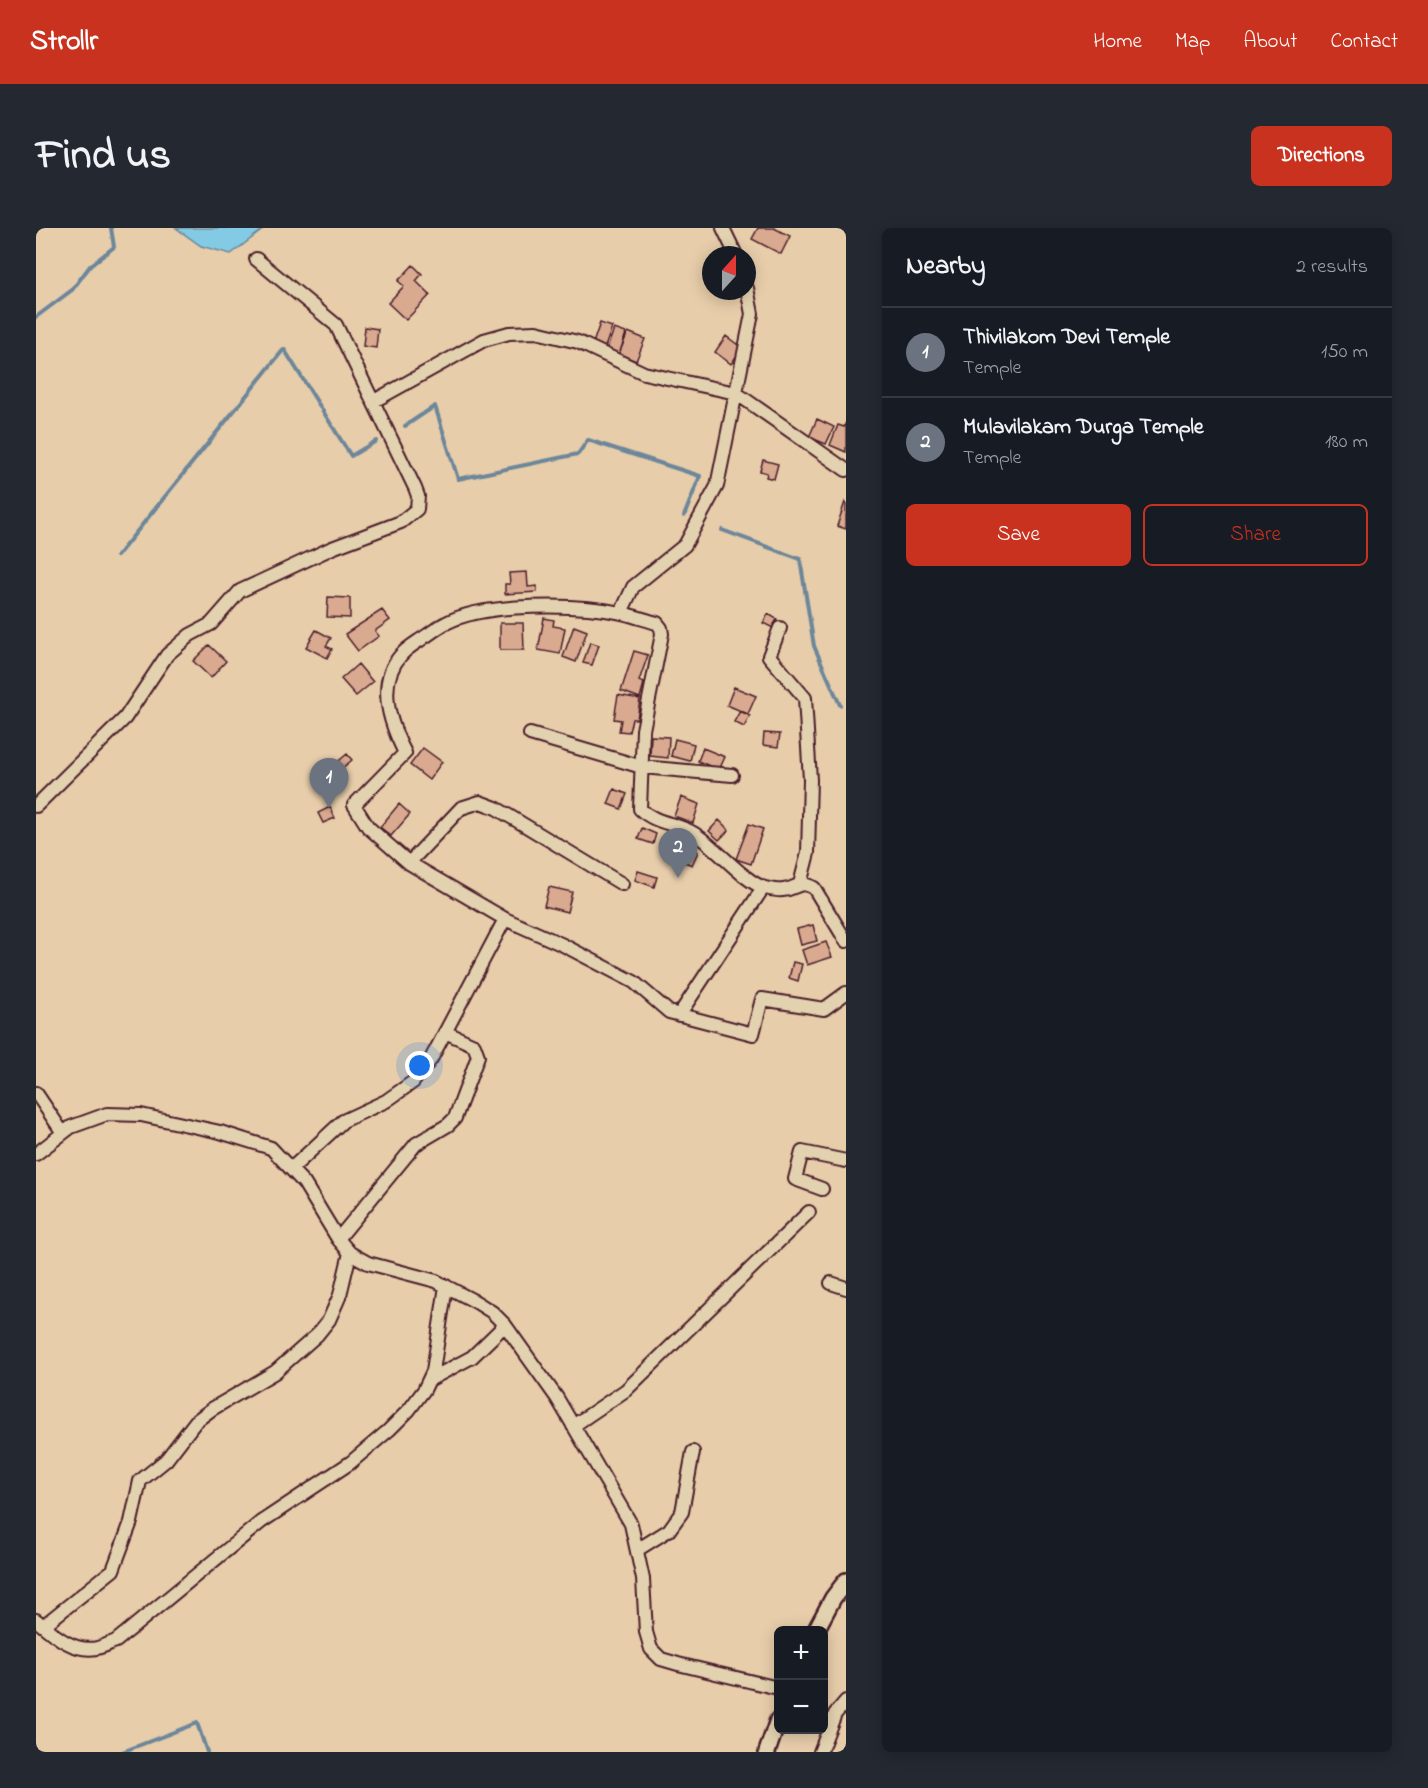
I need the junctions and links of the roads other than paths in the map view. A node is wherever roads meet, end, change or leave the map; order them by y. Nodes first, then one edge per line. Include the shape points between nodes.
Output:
1 (723, 228) edge
2 (732, 246) edge
3 (256, 259) dead end
4 (749, 300) edge
5 (736, 393) junction
6 (374, 401) junction
7 (846, 470) edge
8 (621, 613) junction
9 (780, 628) dead end
10 (530, 734) dead end
11 (642, 767) junction
12 (732, 775) dead end
13 (36, 806) edge
14 (409, 862) junction
15 (622, 884) dead end
16 (800, 884) junction
17 (764, 888) junction
18 (505, 919) junction
19 (846, 941) edge
20 (846, 993) edge
21 (679, 1015) junction
22 (445, 1032) junction
23 (36, 1093) edge
24 (63, 1133) junction
25 (36, 1154) edge
26 (846, 1161) edge
27 (291, 1168) junction
28 (822, 1189) dead end
29 (809, 1212) dead end
30 (338, 1239) junction
31 (350, 1253) junction
32 (831, 1283) dead end
33 (446, 1286) junction
34 (846, 1288) edge
35 (505, 1325) junction
36 (429, 1380) junction
37 (573, 1426) junction
38 (693, 1452) dead end
39 (637, 1550) junction
40 (846, 1581) edge
41 (39, 1623) edge
42 (818, 1626) edge
43 (774, 1687) edge
44 (846, 1701) edge
45 (774, 1732) edge
46 (767, 1752) edge
47 (820, 1752) edge

1 - 2 street
3 - 6 street via 336,324
4 - 5 street via 752,314
5 - 6 street via 644,373 578,342 536,332 508,333 484,340
5 - 7 street
5 - 8 street via 717,486 685,545 633,587
6 - 13 street via 415,488 418,502 414,513 240,591 211,624 190,635 167,655 124,718
8 - 11 street via 657,623 661,628 643,730
8 - 14 street via 516,607 481,612 447,622 401,654 390,672 387,693 389,715 405,753 354,805 368,827
9 - 16 street via 769,656 805,698 810,780 808,853
10 - 11 street
11 - 12 street
11 - 17 street via 640,809 647,816 693,833
14 - 15 street via 461,808 480,802
14 - 18 street
16 - 17 street via 784,890
16 - 19 street via 814,888
17 - 21 street
18 - 21 street via 634,982 669,1012
18 - 22 street
20 - 21 street via 824,1009 762,999 753,1034
22 - 27 street via 413,1082 386,1101 343,1121
22 - 30 street via 474,1045 478,1056 455,1118 416,1144
23 - 24 street
24 - 25 street
24 - 27 street via 107,1114 141,1115 271,1148
26 - 28 street via 802,1152 795,1179
27 - 30 street
29 - 37 street via 626,1390
30 - 31 street
31 - 33 street via 368,1263
31 - 41 street via 340,1295 317,1335 275,1372 196,1421 166,1460 140,1480 131,1522 113,1570
32 - 34 street
33 - 35 street via 484,1307
33 - 36 street
35 - 36 street via 472,1357
35 - 37 street
36 - 41 street via 409,1410 350,1463 261,1522 116,1641 96,1648 78,1647 60,1640
37 - 39 street via 632,1524
38 - 39 street via 682,1512 669,1530
39 - 43 street via 651,1649 661,1659
40 - 42 street
44 - 47 street via 835,1714
45 - 46 street

